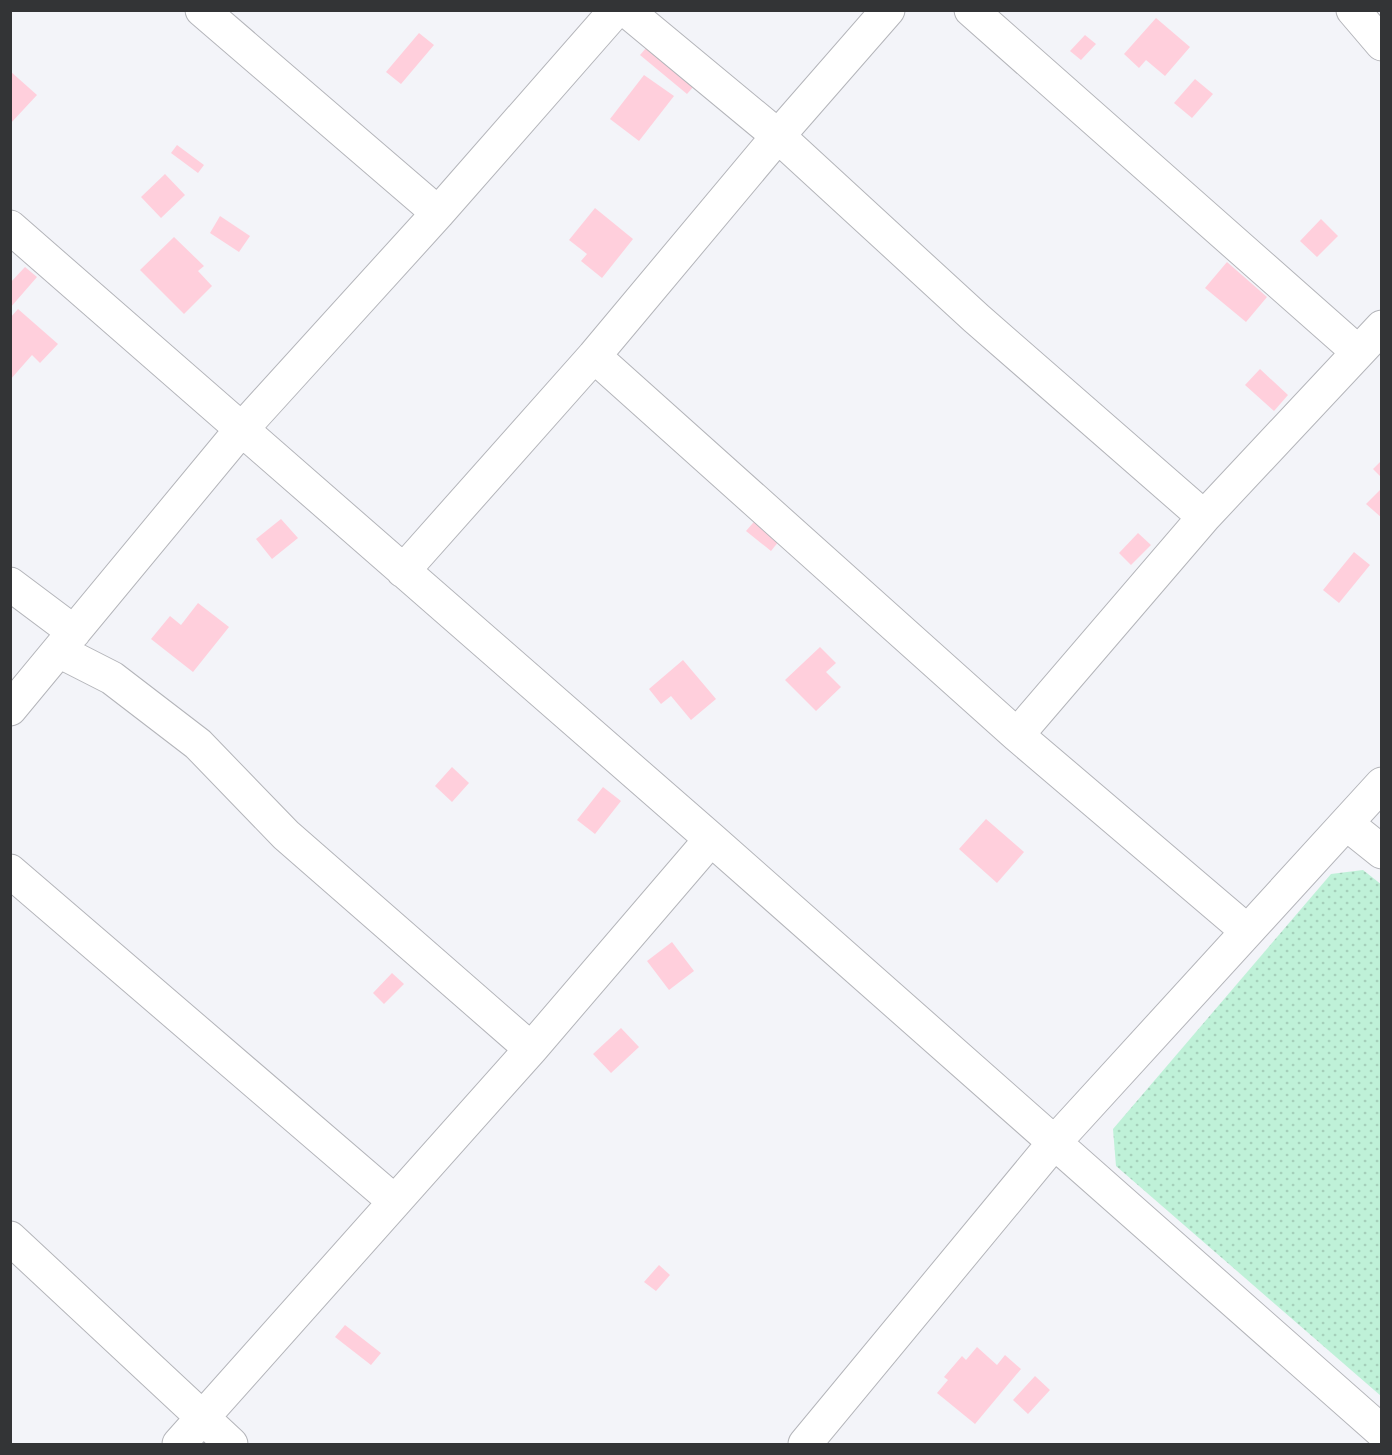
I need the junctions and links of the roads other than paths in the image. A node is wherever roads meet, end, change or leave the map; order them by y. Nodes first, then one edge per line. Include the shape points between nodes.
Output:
1 (202, 10) edge
2 (616, 10) edge
3 (626, 10) edge
4 (888, 10) edge
5 (971, 10) edge
6 (1353, 10) edge
7 (1382, 44) edge
8 (778, 136) junction
9 (438, 213) junction
10 (10, 227) edge
11 (1382, 327) edge
12 (1358, 352) junction
13 (594, 356) junction
14 (240, 431) junction
15 (1204, 517) junction
16 (403, 571) junction
17 (10, 584) edge
18 (66, 641) junction
19 (10, 709) edge
20 (1017, 735) junction
21 (1382, 784) edge
22 (1347, 824) junction
23 (711, 839) junction
24 (1382, 852) edge
25 (10, 872) edge
26 (1246, 930) junction
27 (531, 1049) junction
28 (1053, 1144) junction
29 (394, 1201) junction
30 (10, 1238) edge
31 (202, 1418) junction
32 (1382, 1432) edge
33 (819, 1440) edge
34 (179, 1444) edge
35 (231, 1444) edge

1 - 9 street
2 - 9 street
3 - 8 street
4 - 8 street
5 - 12 street
6 - 7 street
8 - 13 street
8 - 15 street via 976,318
9 - 14 street
10 - 14 street
11 - 12 street
12 - 15 street
13 - 16 street
13 - 20 street
14 - 16 street
14 - 18 street
15 - 20 street
16 - 23 street
17 - 18 street
18 - 19 street
18 - 27 street via 198,744 286,835
20 - 26 street
21 - 22 street
22 - 24 street
22 - 26 street
23 - 27 street
23 - 28 street
25 - 29 street
26 - 28 street
27 - 29 street
28 - 32 street
28 - 33 street
29 - 31 street
30 - 31 street
31 - 34 street
31 - 35 street

